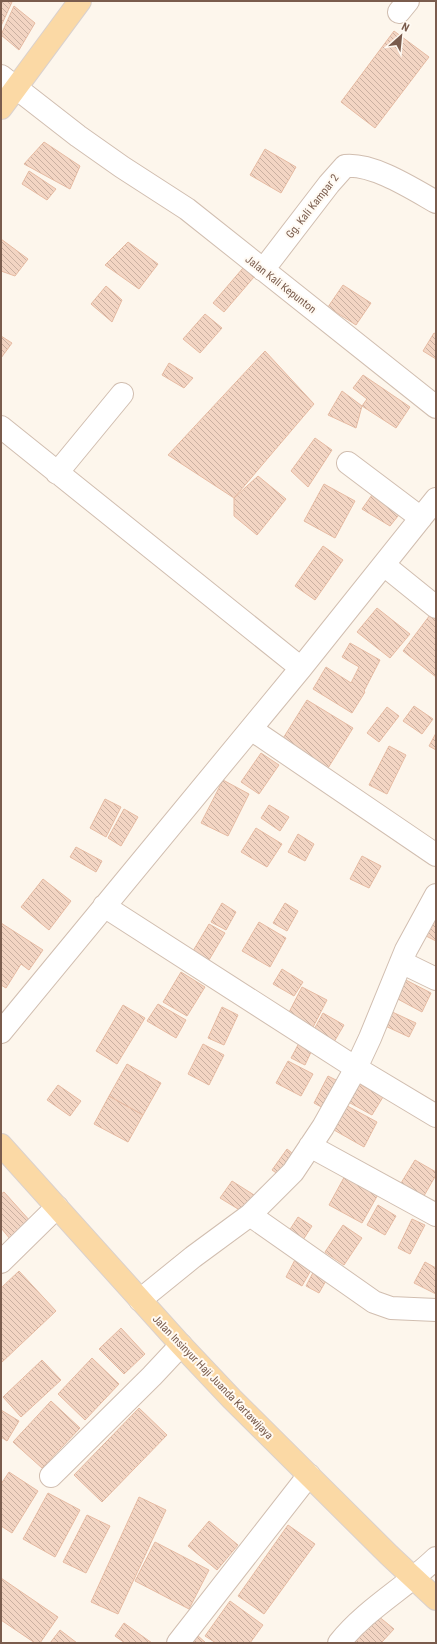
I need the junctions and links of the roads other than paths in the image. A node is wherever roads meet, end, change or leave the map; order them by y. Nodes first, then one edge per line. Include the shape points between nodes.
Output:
1 (80, 1) edge
2 (8, 82) edge
3 (1, 108) edge
4 (434, 197) edge
5 (263, 270) junction
6 (122, 394) dead end
7 (436, 407) edge
8 (1, 427) edge
9 (348, 463) dead end
10 (58, 473) junction
11 (436, 499) edge
12 (421, 518) junction
13 (384, 565) junction
14 (436, 607) edge
15 (301, 668) junction
16 (251, 729) junction
17 (436, 855) edge
18 (436, 895) edge
19 (104, 906) junction
20 (401, 962) junction
21 (436, 979) edge
22 (4, 1023) edge
23 (356, 1068) junction
24 (436, 1116) edge
25 (1, 1145) edge
26 (310, 1146) junction
27 (57, 1207) junction
28 (436, 1215) edge
29 (250, 1216) junction
30 (1, 1262) edge
31 (140, 1300) junction
32 (436, 1310) edge
33 (181, 1345) junction
34 (309, 1475) junction
35 (51, 1476) dead end
36 (436, 1558) edge
37 (414, 1578) junction
38 (436, 1599) edge
39 (178, 1643) edge
40 (339, 1643) edge

1 - 2 main road
2 - 3 main road
2 - 5 street, Jalan Kali Kepunton via 122,167 186,209
4 - 5 street, Gg. Kali Kampar 2 via 383,174 353,165 345,166
5 - 7 street, Jalan Kali Kepunton
6 - 10 street
8 - 10 street
9 - 12 street
10 - 15 street
11 - 12 street
12 - 13 street
13 - 14 street
13 - 15 street
15 - 16 street
16 - 17 street
16 - 19 street
18 - 20 street
19 - 22 street
19 - 23 street
20 - 21 street
20 - 23 street
23 - 24 street
23 - 26 street
25 - 27 main road, Jalan Insinyur Haji Juanda Kartawijaya
26 - 28 street
26 - 29 street via 293,1172
27 - 30 street
27 - 31 main road, Jalan Insinyur Haji Juanda Kartawijaya
29 - 31 street via 193,1257
29 - 32 street via 374,1302 391,1308
31 - 33 main road, Jalan Insinyur Haji Juanda Kartawijaya
33 - 34 main road, Jalan Insinyur Haji Juanda Kartawijaya
33 - 35 street
34 - 37 main road, Jalan Insinyur Haji Juanda Kartawijaya
34 - 39 street
36 - 37 street
37 - 38 main road, Jalan Insinyur Haji Juanda Kartawijaya
37 - 40 street via 373,1608

